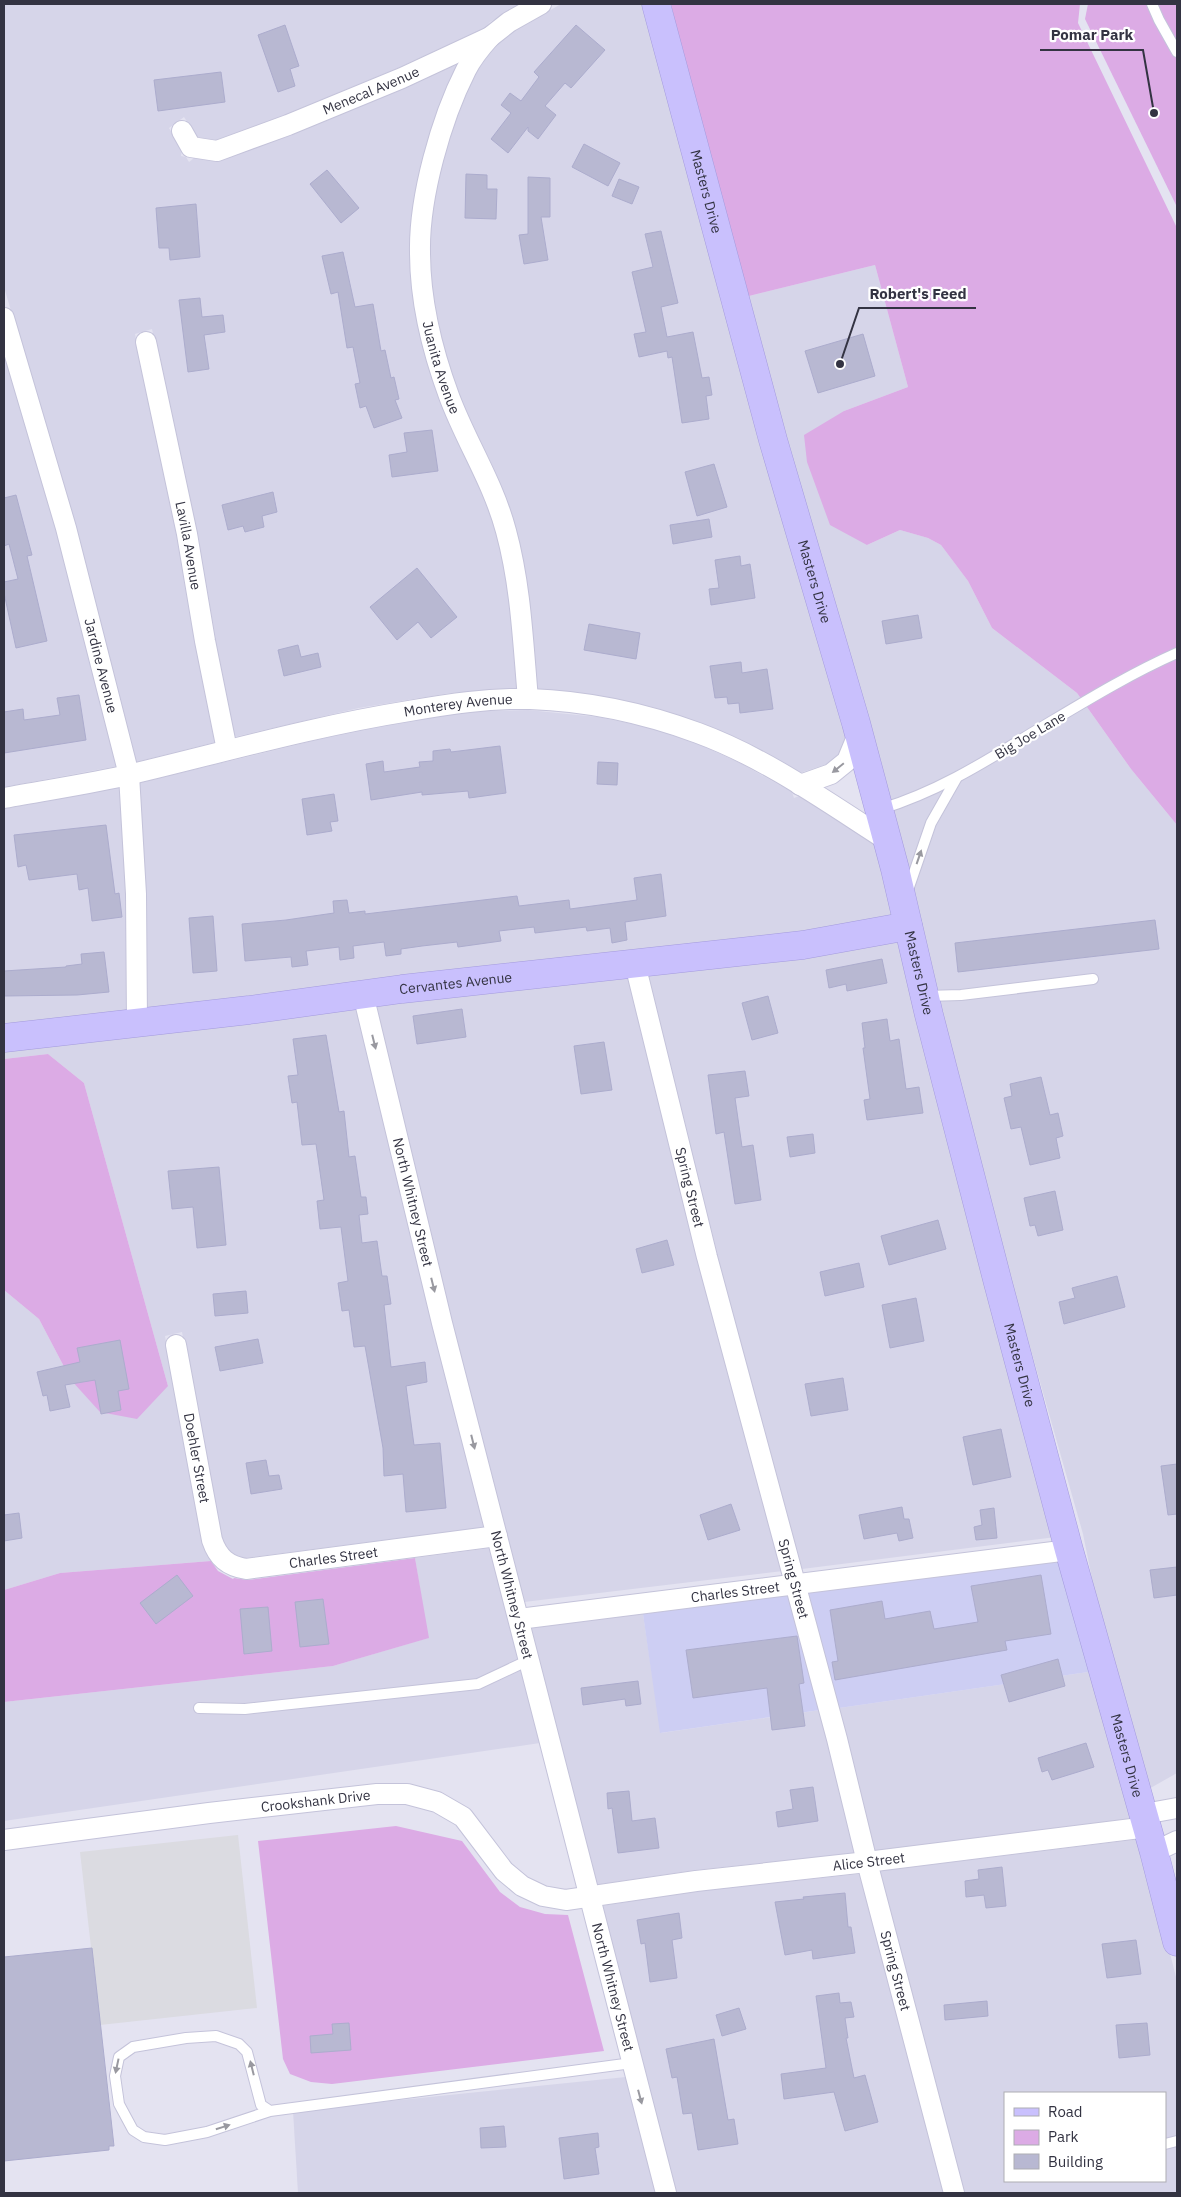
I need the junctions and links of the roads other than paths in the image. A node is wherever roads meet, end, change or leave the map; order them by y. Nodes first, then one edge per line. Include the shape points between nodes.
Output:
1 (541, 4) edge
2 (656, 4) edge
3 (1152, 4) edge
4 (490, 37) junction
5 (1177, 52) edge
6 (186, 139) dead end
7 (4, 318) edge
8 (146, 342) dead end
9 (1177, 653) edge
10 (528, 699) junction
11 (859, 732) junction
12 (227, 750) junction
13 (129, 775) junction
14 (956, 779) junction
15 (800, 785) junction
16 (4, 798) edge
17 (880, 809) junction
18 (888, 841) junction
19 (906, 915) junction
20 (635, 964) junction
21 (1092, 979) dead end
22 (363, 994) junction
23 (924, 996) junction
24 (137, 1022) junction
25 (4, 1038) edge
26 (176, 1344) dead end
27 (497, 1536) junction
28 (1070, 1550) junction
29 (230, 1565) joint
30 (796, 1583) junction
31 (519, 1619) junction
32 (529, 1660) junction
33 (199, 1708) dead end
34 (1177, 1808) edge
35 (1156, 1834) edge
36 (4, 1840) edge
37 (867, 1862) junction
38 (589, 1897) junction
39 (1177, 1942) edge
40 (632, 2063) junction
41 (270, 2112) junction
42 (666, 2193) edge
43 (954, 2193) edge

1 - 4 street, Menecal Avenue
2 - 11 street, Masters Drive via 773,440
3 - 5 lane
4 - 6 street, Menecal Avenue via 402,78 217,151
4 - 10 street, Juanita Avenue via 466,70 445,121 431,168 422,218 422,288 437,361 463,431 495,496 506,530 519,601
7 - 13 street, Jardine Avenue via 66,528
8 - 12 street, Lavilla Avenue via 187,534 204,641
9 - 14 lane, Big Joe Lane via 1058,717
10 - 12 street, Monterey Avenue via 459,703 361,719
10 - 15 street, Monterey Avenue via 567,702 649,717 699,733
11 -> 15 street via 847,760 831,774
11 - 17 street, Masters Drive
12 - 13 street, Monterey Avenue
13 - 16 street, Monterey Avenue
13 - 24 street, Jardine Avenue via 136,894
14 - 17 lane, Big Joe Lane via 909,801
19 -> 14 lane via 931,823
15 - 18 street, Monterey Avenue
17 - 18 street, Masters Drive
18 - 19 street, Masters Drive
19 - 20 street, Cervantes Avenue via 803,945
19 - 23 street, Masters Drive
20 - 22 street, Cervantes Avenue
20 - 30 street, Spring Street via 707,1257
21 - 23 lane via 961,995
22 - 24 street, Cervantes Avenue
22 -> 27 street, North Whitney Street
23 - 28 street, Masters Drive
24 - 25 street, Cervantes Avenue
26 - 29 street, Doehler Street via 212,1540 215,1551
27 - 29 street, Charles Street via 246,1569
27 - 31 street, North Whitney Street
28 - 30 street, Charles Street
28 - 35 street, Masters Drive
30 - 31 street, Charles Street
30 - 37 street, Spring Street
31 - 32 street, North Whitney Street
32 - 33 lane via 478,1684 246,1709
32 - 38 street, North Whitney Street
34 - 35 street, Alice Street
35 - 37 street, Alice Street
35 - 39 street, Masters Drive
36 - 38 street, Crookshank Drive via 209,1813 407,1794 437,1802 463,1817 504,1871 532,1892 554,1899
37 - 38 street, Alice Street via 696,1881
37 - 43 street, Spring Street
38 - 40 street, North Whitney Street
40 - 41 lane
40 -> 42 street, North Whitney Street
41 -> 41 lane via 261,2105 248,2052 239,2044 216,2036 186,2038 133,2047 119,2057 115,2076 119,2104 133,2130 144,2138 165,2140 207,2132

